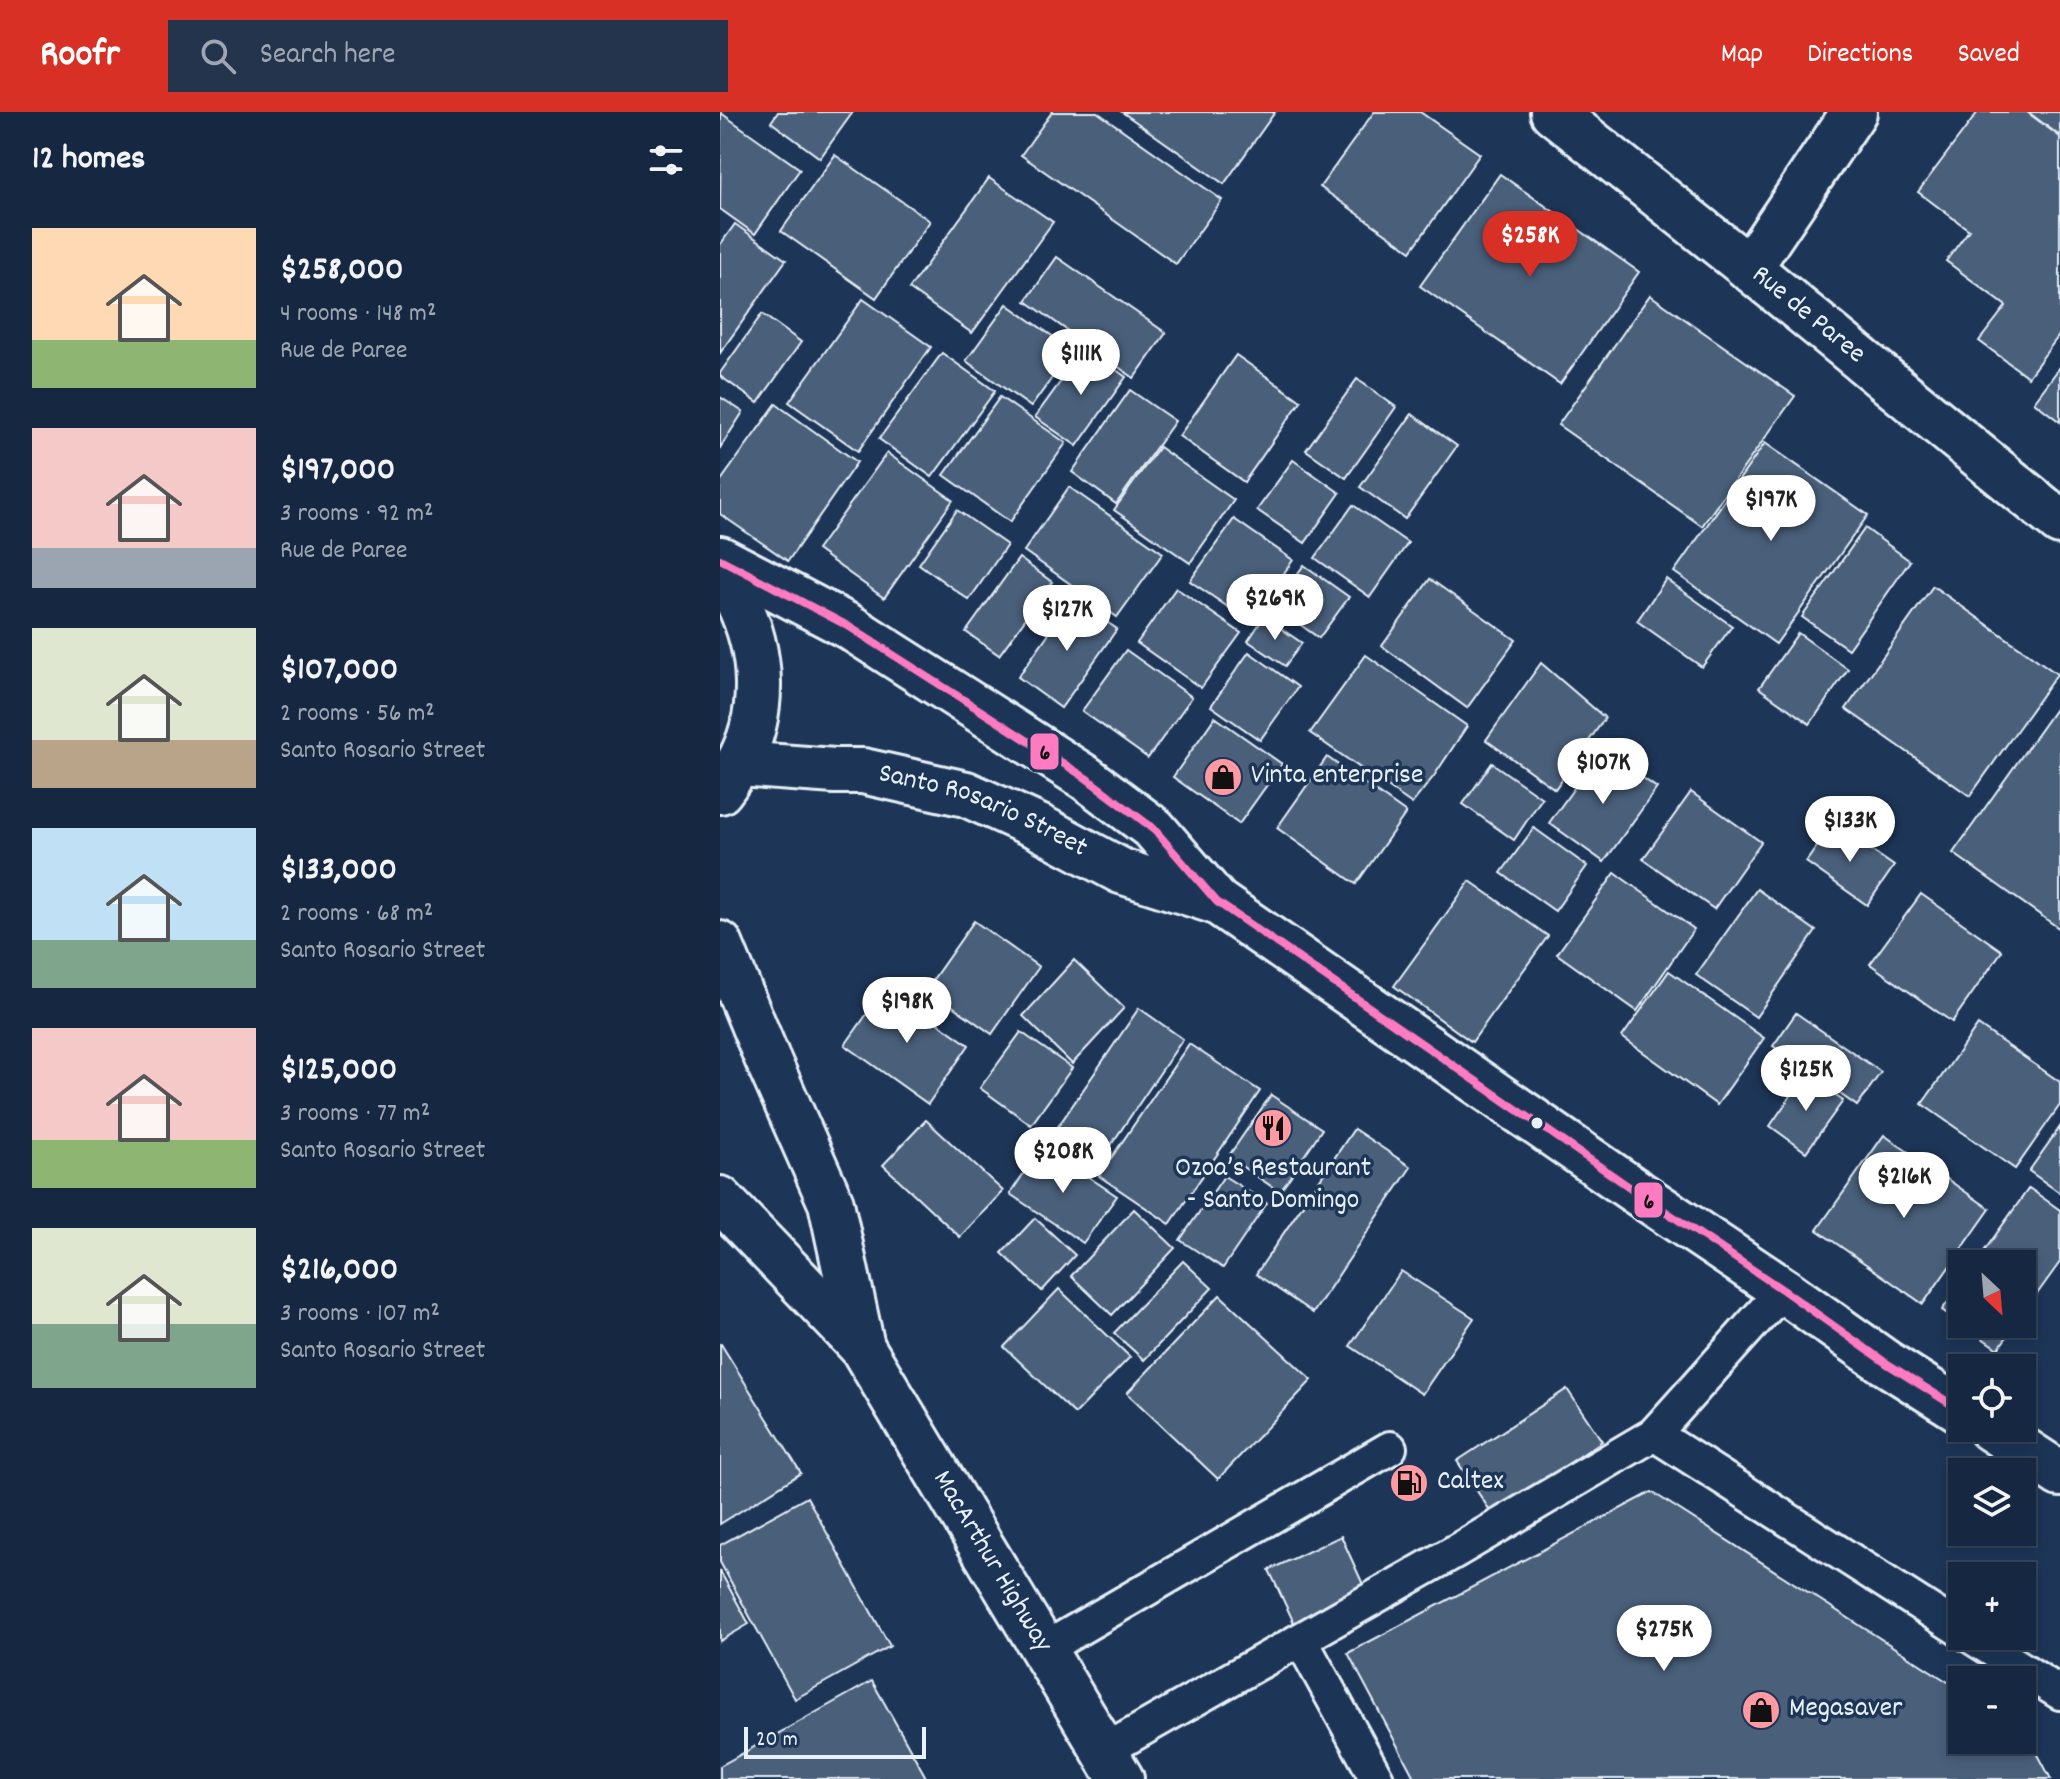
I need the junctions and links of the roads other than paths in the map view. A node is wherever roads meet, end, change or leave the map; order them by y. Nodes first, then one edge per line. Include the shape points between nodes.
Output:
1 (1553, 112) edge
2 (1854, 112) edge
3 (1749, 268) junction
4 (2060, 522) edge
5 (720, 559) edge
6 (720, 574) edge
7 (729, 778) edge
8 (1217, 902) junction
9 (720, 944) edge
10 (720, 1199) edge
11 (1783, 1290) junction
12 (862, 1347) junction
13 (1948, 1402) edge
14 (1654, 1434) junction
15 (2011, 1442) edge
16 (1390, 1448) dead end
17 (2060, 1474) edge
18 (1948, 1622) edge
19 (1301, 1640) junction
20 (1044, 1649) junction
21 (1992, 1650) edge
22 (2060, 1693) edge
23 (1112, 1765) edge
24 (1377, 1779) edge

1 - 3 main road, Rue de Paree
2 - 3 main road
3 - 4 main road, Rue de Paree
5 - 8 main road, Santo Rosario Street via 848,626 1086,778 1154,829
6 - 7 main road via 737,598 756,648 759,689 752,732
7 - 8 main road, Santo Rosario Street via 863,771 966,794 1121,871
8 - 11 main road, Santo Rosario Street
9 - 12 main road, MacArthur Highway via 831,1203
10 - 12 main road, MacArthur Highway
11 - 13 main road, Santo Rosario Street
11 - 14 lane
12 - 20 main road, MacArthur Highway
14 - 18 lane
14 - 19 lane
15 - 17 main road
16 - 20 lane
19 - 23 lane
19 - 24 lane
20 - 23 main road, MacArthur Highway
21 - 22 lane

